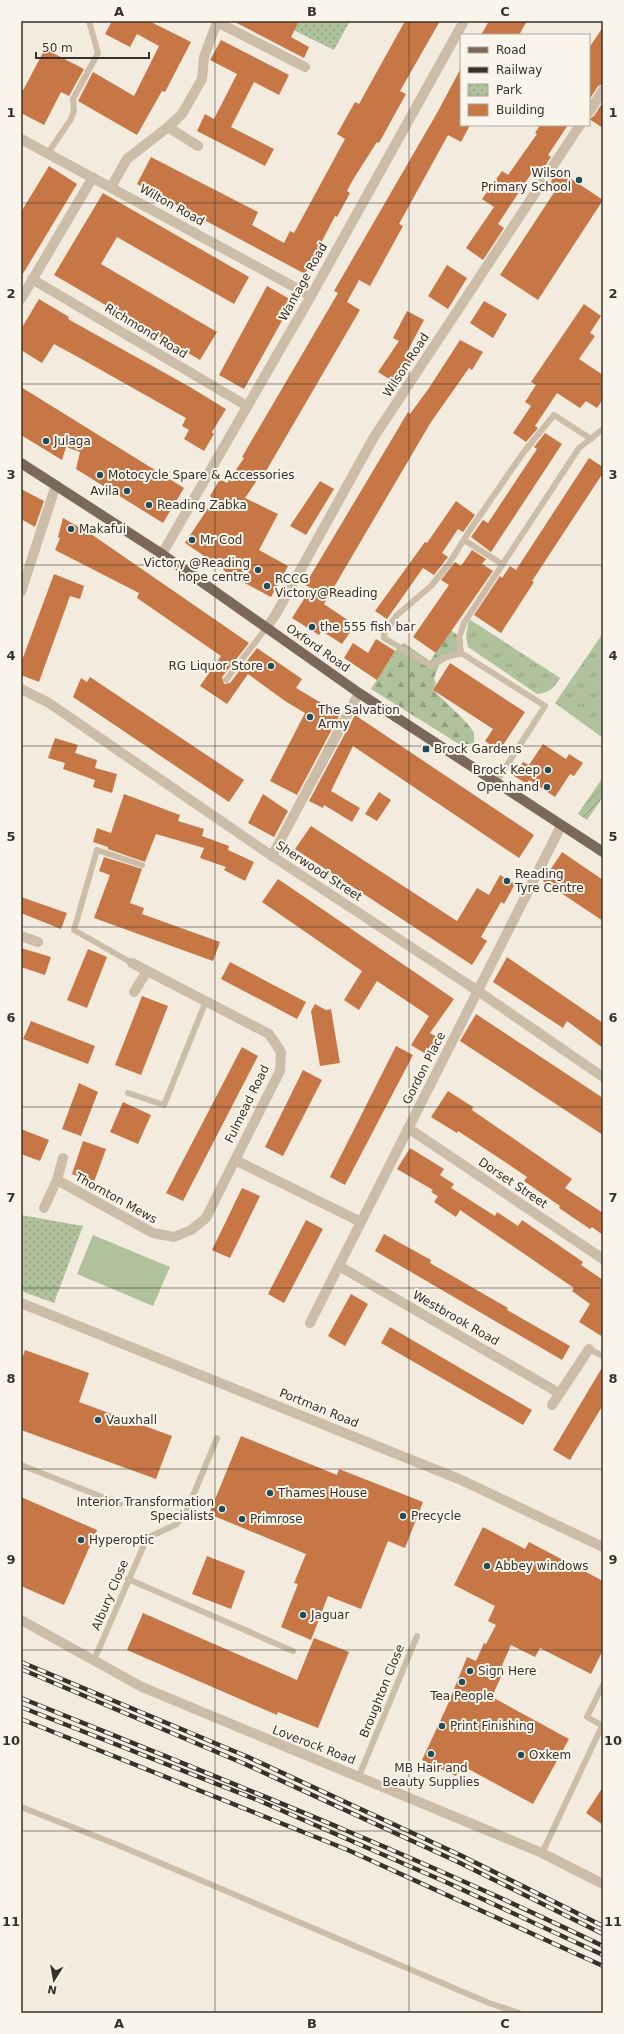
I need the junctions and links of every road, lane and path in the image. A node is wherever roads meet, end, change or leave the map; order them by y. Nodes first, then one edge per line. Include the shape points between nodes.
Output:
1 (89, 21) edge
2 (464, 21) edge
3 (306, 67) dead end
4 (603, 90) edge
5 (590, 110) edge
6 (579, 126) edge
7 (168, 127) junction
8 (21, 138) edge
9 (198, 146) dead end
10 (48, 153) junction
11 (92, 177) junction
12 (111, 187) junction
13 (32, 279) junction
14 (311, 296) junction
15 (21, 299) edge
16 (247, 406) junction
17 (603, 431) edge
18 (591, 439) junction
19 (21, 463) edge
20 (56, 485) junction
21 (464, 540) junction
22 (162, 554) junction
23 (502, 564) junction
24 (21, 592) edge
25 (266, 627) junction
26 (461, 653) junction
27 (226, 680) dead end
28 (21, 689) edge
29 (360, 693) junction
30 (496, 782) junction
31 (561, 826) junction
32 (603, 852) edge
33 (272, 856) junction
34 (142, 865) dead end
35 (21, 936) edge
36 (38, 942) dead end
37 (132, 963) joint
38 (147, 971) junction
39 (478, 991) junction
40 (134, 992) dead end
41 (206, 1001) junction
42 (603, 1077) edge
43 (128, 1093) dead end
44 (408, 1128) junction
45 (63, 1158) dead end
46 (235, 1160) junction
47 (57, 1180) junction
48 (44, 1208) dead end
49 (361, 1222) junction
50 (603, 1259) edge
51 (339, 1266) junction
52 (21, 1303) edge
53 (310, 1322) dead end
54 (589, 1349) joint
55 (603, 1356) edge
56 (559, 1393) junction
57 (552, 1405) dead end
58 (217, 1438) dead end
59 (21, 1465) edge
60 (120, 1504) dead end
61 (603, 1547) edge
62 (128, 1579) junction
63 (21, 1620) edge
64 (417, 1636) dead end
65 (293, 1651) dead end
66 (94, 1660) junction
67 (603, 1685) edge
68 (602, 1726) edge
69 (359, 1776) junction
70 (21, 1808) edge
71 (542, 1853) junction
72 (603, 1884) edge
73 (519, 2013) edge

1 - 10 lane via 98,52 74,99 71,119
2 - 14 street, Wantage Road
3 - 7 street via 217,22 204,57 202,79 182,114
4 - 5 street
6 - 25 street, Wilson Road via 374,437 276,614
7 - 9 street
7 - 12 street via 127,159
8 - 10 street, Wilton Road
10 - 11 street, Wilton Road
11 - 12 street, Wilton Road
11 - 13 street
12 - 14 street, Wilton Road
13 - 15 street
13 - 16 street, Richmond Road
14 - 16 street, Wantage Road
16 - 22 street, Wantage Road
17 - 18 lane
18 - 21 lane via 554,415 523,453
18 - 23 lane via 579,448
19 - 20 main road, Oxford Road
20 - 22 main road, Oxford Road
20 - 24 street
21 - 23 lane
21 - 26 lane via 444,570 397,615 384,634 384,638 431,666
22 - 25 main road, Oxford Road
23 - 26 lane via 464,623 459,638
25 - 27 lane
25 - 29 main road, Oxford Road
26 - 30 lane via 545,706
28 - 33 street, Sherwood Street via 49,703
29 - 30 main road, Oxford Road
29 - 33 street
30 - 31 main road, Oxford Road
31 - 32 main road, Oxford Road
31 - 39 street, Gordon Place
33 - 39 street, Sherwood Street
34 - 37 lane via 97,850 74,930
35 - 36 street
37 - 38 street, Fulmead Road
38 - 40 street
38 - 41 street, Fulmead Road
39 - 42 street, Sherwood Street
39 - 44 street, Gordon Place
41 - 43 lane via 164,1105
41 - 46 street, Fulmead Road via 269,1034 281,1052 280,1072
44 - 49 street, Gordon Place
44 - 50 street, Dorset Street
45 - 47 street, Thornton Mews
46 - 47 street, Thornton Mews via 206,1218 191,1230 174,1237 153,1233
46 - 49 street, Fulmead Road
47 - 48 street, Thornton Mews
49 - 51 street, Gordon Place
51 - 53 street, Gordon Place
51 - 56 street, Westbrook Road
52 - 61 street, Portman Road via 400,1454
54 - 55 lane
54 - 56 street
56 - 57 street
58 - 62 lane, Albury Close via 187,1510 178,1524 147,1538
59 - 60 lane
62 - 65 lane
62 - 66 lane, Albury Close
63 - 66 street, Loverock Road
64 - 69 lane, Broughton Close
66 - 69 street, Loverock Road via 142,1687 253,1735
67 - 68 lane via 587,1717
68 - 71 lane
69 - 71 street, Loverock Road
70 - 73 lane via 118,1845 489,2003
71 - 72 street, Loverock Road

